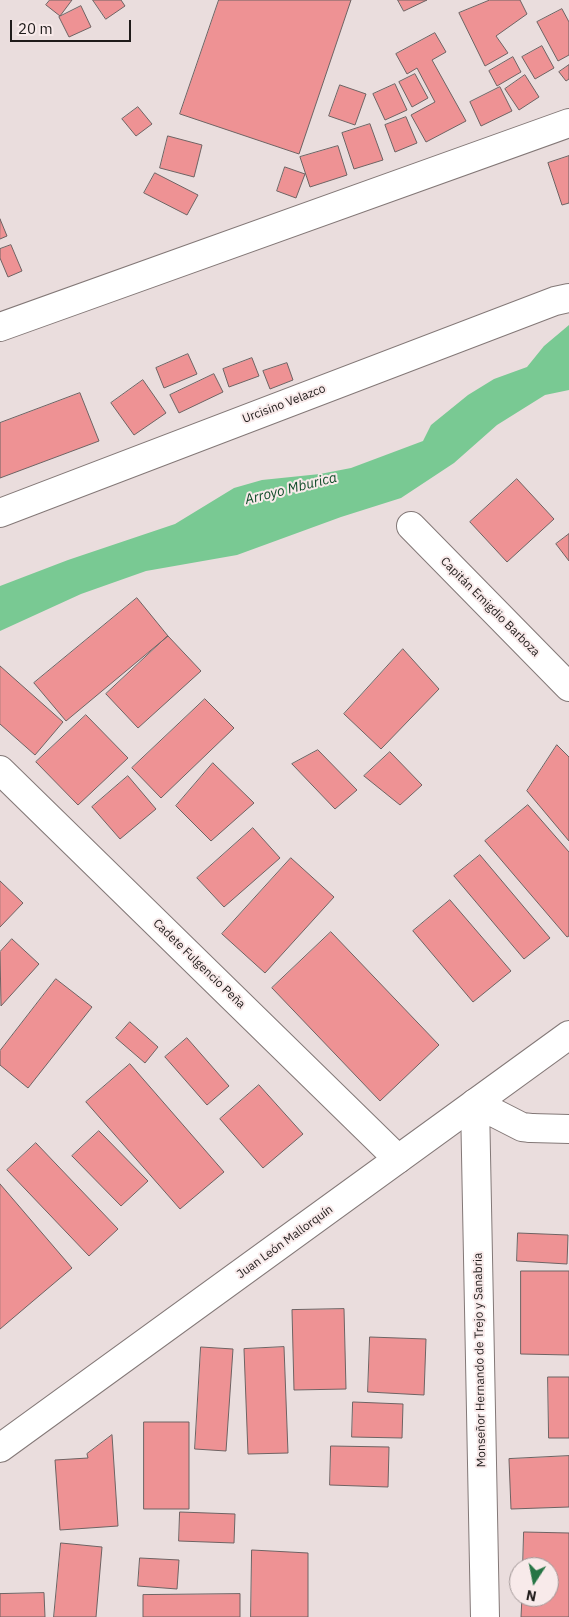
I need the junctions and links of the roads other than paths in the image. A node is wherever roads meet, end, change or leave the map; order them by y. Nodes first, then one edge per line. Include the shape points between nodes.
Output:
1 (569, 124) edge
2 (569, 298) edge
3 (0, 327) edge
4 (0, 513) edge
5 (411, 526) dead end
6 (569, 687) edge
7 (0, 770) edge
8 (569, 1035) edge
9 (476, 1103) junction
10 (569, 1129) edge
11 (398, 1159) junction
12 (1, 1445) edge
13 (485, 1617) edge

1 - 3 street
2 - 4 street, Urcisino Velazco
5 - 6 street, Capitán Emigdio Barboza
7 - 11 street, Cadete Fulgencio Peña
8 - 9 street, Juan León Mallorquín
9 - 10 street via 522,1127
9 - 11 street, Juan León Mallorquín
9 - 13 street, Monseñor Hernando de Trejo y Sanabria
11 - 12 street, Juan León Mallorquín

